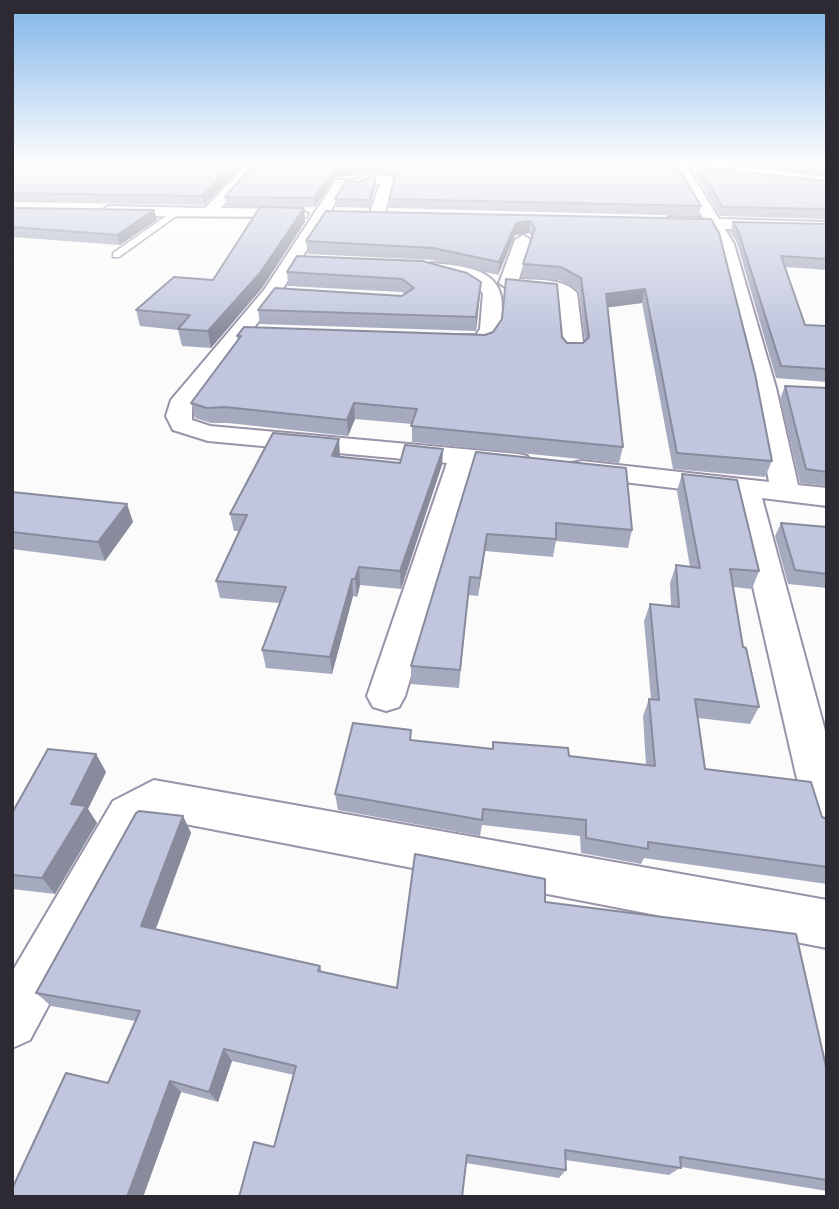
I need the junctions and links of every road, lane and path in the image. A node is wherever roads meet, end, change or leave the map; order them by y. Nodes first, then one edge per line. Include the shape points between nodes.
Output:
1 (166, 220) edge
2 (325, 220) edge
3 (712, 220) edge
4 (649, 222) edge
5 (714, 224) junction
6 (827, 227) edge
7 (523, 240) edge
8 (116, 255) dead end
9 (293, 261) junction
10 (319, 262) edge
11 (408, 265) edge
12 (484, 282) junction
13 (508, 284) junction
14 (271, 293) junction
15 (297, 294) edge
16 (239, 332) junction
17 (266, 333) edge
18 (425, 340) edge
19 (573, 350) edge
20 (462, 457) junction
21 (536, 464) edge
22 (562, 467) edge
23 (745, 488) junction
24 (785, 492) junction
25 (827, 497) edge
26 (386, 696) dead end
27 (827, 818) edge
28 (827, 924) edge
29 (12, 1022) edge

1 - 8 lane
2 - 9 street
3 - 5 street
4 - 5 street
5 - 6 street
5 - 24 street via 726,244 775,389
7 - 13 street
9 - 10 street
9 - 14 street
11 - 12 street via 447,270
12 - 13 street
12 - 18 street via 493,293 490,329 483,341
13 - 19 street via 567,293
14 - 15 street
14 - 16 street
16 - 17 street
16 - 20 street via 180,405 182,425 208,433
20 - 21 street
20 - 26 street
22 - 23 street
23 - 24 street
23 - 27 street
24 - 25 street
28 - 29 street via 154,799 128,815

